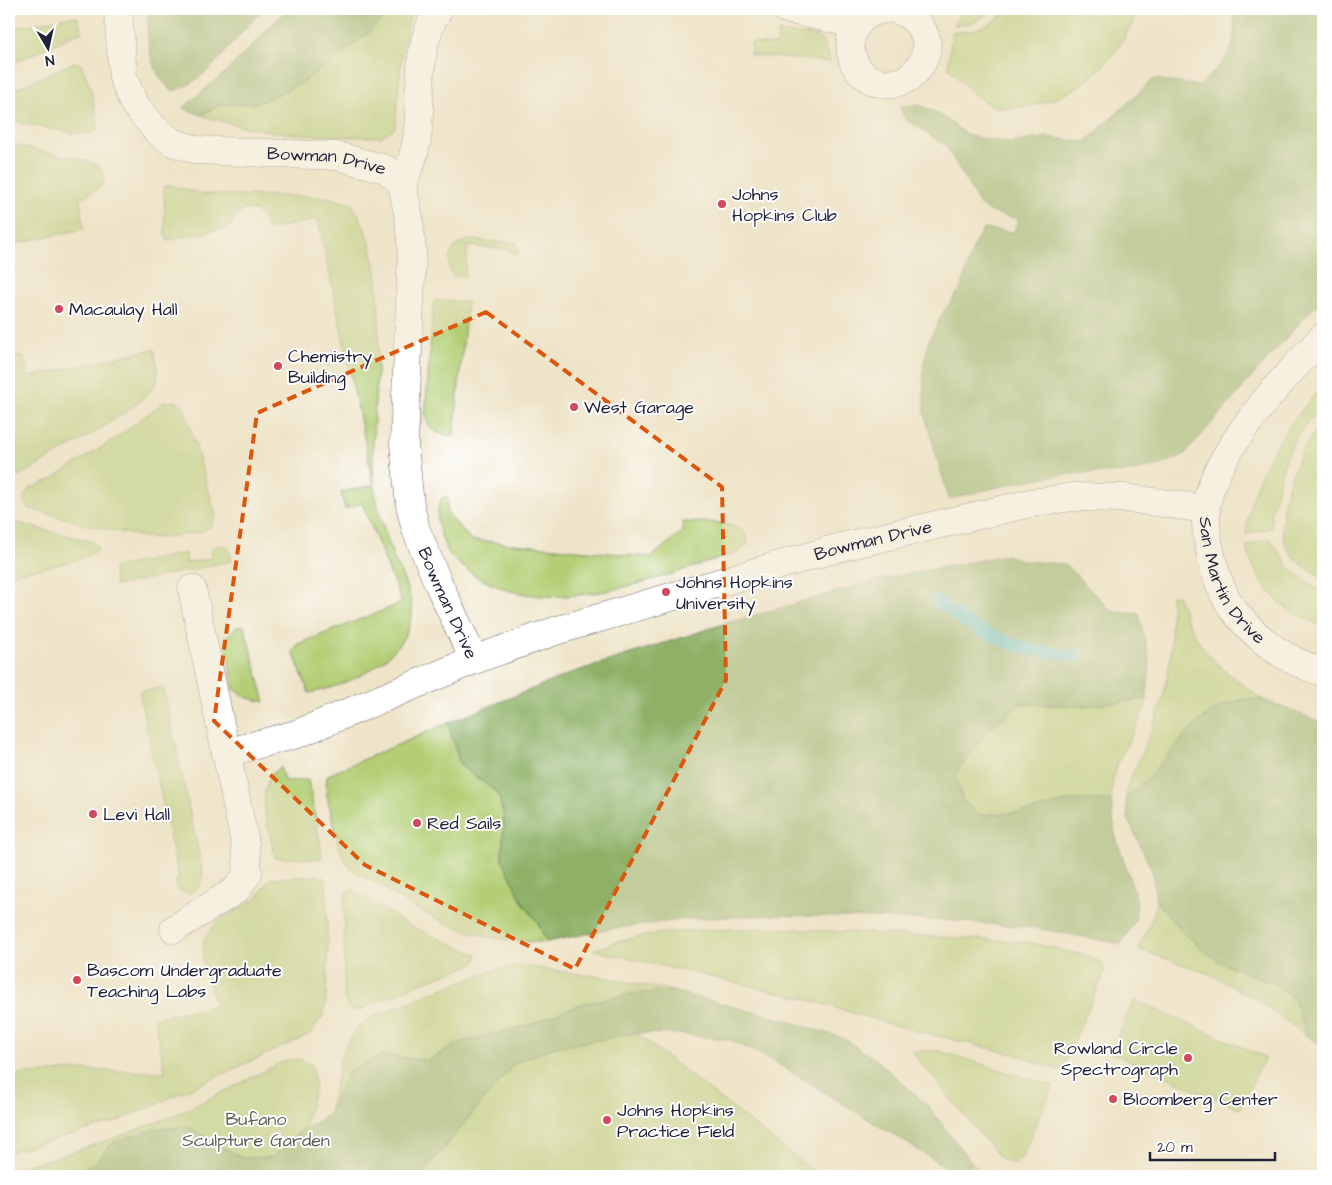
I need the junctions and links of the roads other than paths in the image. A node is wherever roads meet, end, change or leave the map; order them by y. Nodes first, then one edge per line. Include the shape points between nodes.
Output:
1 (118, 9) edge
2 (439, 9) edge
3 (786, 9) edge
4 (886, 9) edge
5 (894, 9) edge
6 (856, 24) junction
7 (402, 184) junction
8 (1323, 337) edge
9 (1206, 509) junction
10 (192, 589) dead end
11 (474, 660) junction
12 (1323, 672) edge
13 (226, 753) junction
14 (174, 929) dead end

1 - 7 street, Bowman Drive via 123,77 134,104 156,130 172,142 197,150 338,156 386,169
2 - 7 street via 426,36 418,131 413,159
3 - 6 street
4 - 6 street via 866,15
5 - 6 street via 915,19 924,34 926,46 919,68 897,83 872,81 853,62 851,36
7 - 11 street, Bowman Drive via 412,251 404,444 410,505 416,530
8 - 9 street, San Martin Drive via 1282,380 1247,426 1222,463
9 - 11 street, Bowman Drive via 1125,498 1073,497 1031,503 798,558 563,629
9 - 12 street, San Martin Drive via 1209,549 1229,603 1266,644 1291,660
10 - 13 street
11 - 13 street via 297,734
13 - 14 street via 248,873 236,890

